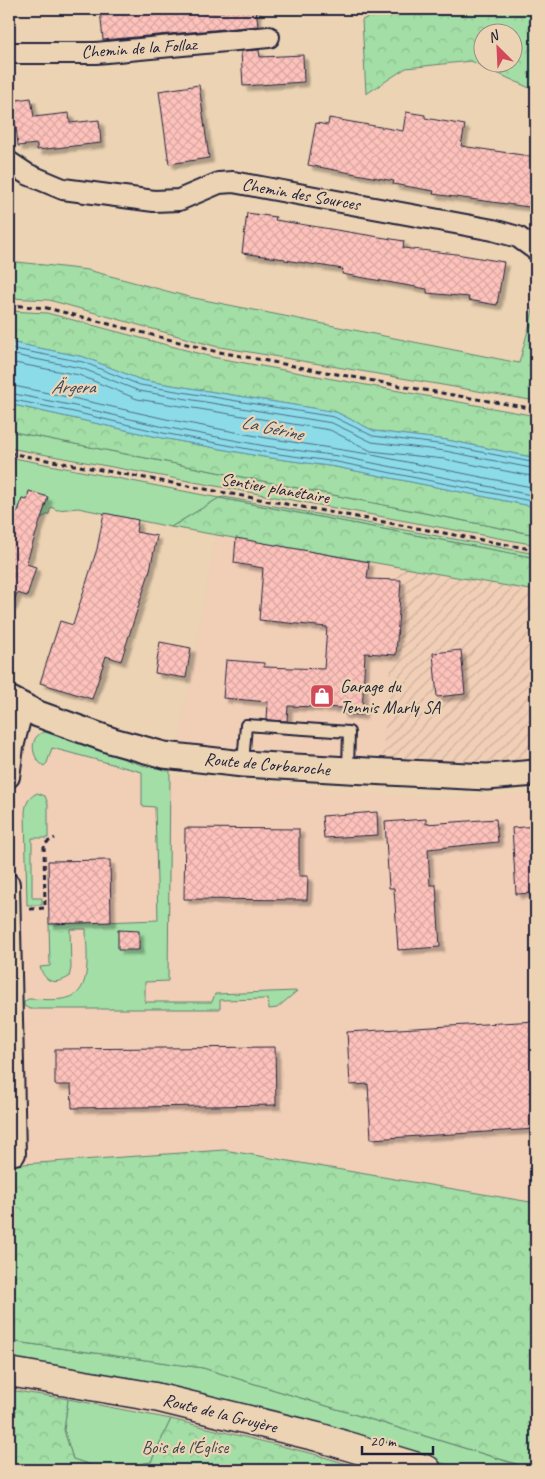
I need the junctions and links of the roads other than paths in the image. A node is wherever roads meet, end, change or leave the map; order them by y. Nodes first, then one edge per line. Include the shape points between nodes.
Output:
1 (269, 37) dead end
2 (9, 53) edge
3 (9, 162) edge
4 (536, 250) edge
5 (16, 703) edge
6 (243, 764) junction
7 (348, 770) junction
8 (536, 773) edge
9 (9, 777) edge
10 (9, 884) edge
11 (9, 910) edge
12 (9, 1155) edge
13 (9, 1372) edge
14 (427, 1470) edge

1 - 2 street, Chemin de la Follaz via 96,52
3 - 4 street, Chemin des Sources via 27,174 62,188 154,201 179,200 219,183 233,182 493,230 518,238
5 - 6 street, Route de Corbaroche via 105,738 164,755
5 - 9 street
6 - 7 street, Route de Corbaroche
6 - 7 lane via 246,725 349,732
7 - 8 street, Route de Corbaroche via 487,777
10 - 11 street
11 - 12 street via 15,1154
13 - 14 main road, Route de la Gruyère via 164,1399 318,1437

